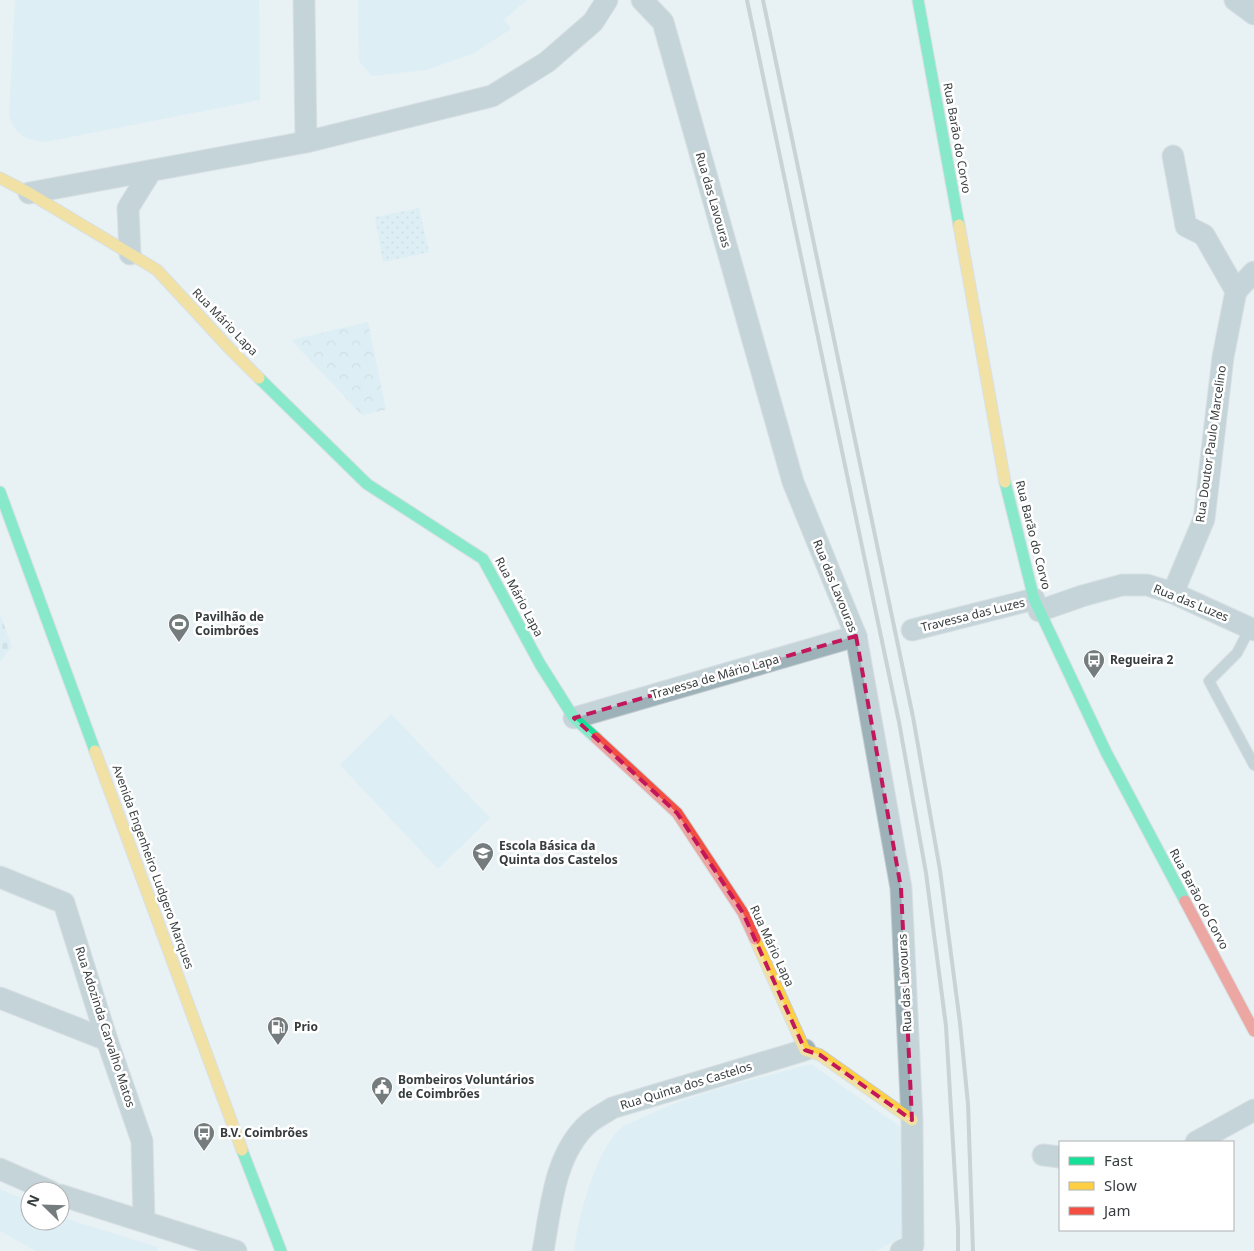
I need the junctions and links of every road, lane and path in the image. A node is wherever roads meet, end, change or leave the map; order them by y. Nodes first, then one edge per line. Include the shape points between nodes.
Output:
1 (304, 0) edge
2 (607, 0) edge
3 (642, 0) edge
4 (918, 0) edge
5 (1235, 0) edge
6 (1254, 14) edge
7 (306, 142) junction
8 (1173, 156) dead end
9 (151, 172) junction
10 (0, 178) edge
11 (29, 193) junction
12 (130, 254) junction
13 (1254, 272) edge
14 (1236, 291) junction
15 (0, 492) edge
16 (1173, 593) junction
17 (1037, 605) junction
18 (1252, 629) edge
19 (912, 630) dead end
20 (856, 636) junction
21 (574, 718) junction
22 (1254, 765) edge
23 (0, 877) edge
24 (0, 998) edge
25 (1254, 1031) edge
26 (108, 1040) junction
27 (805, 1050) junction
28 (1254, 1110) edge
29 (912, 1120) junction
30 (1198, 1141) edge
31 (0, 1169) edge
32 (27, 1181) edge
33 (70, 1198) edge
34 (144, 1221) junction
35 (236, 1251) edge
36 (281, 1251) edge
37 (543, 1251) edge
38 (901, 1251) edge

1 - 7 street
2 - 7 street via 593,22 548,62 492,96
3 - 20 street, Rua das Lavouras via 663,22 793,482
4 - 17 main road, Rua Barão do Corvo via 1006,486
5 - 6 street
7 - 9 street
8 - 14 street via 1186,226 1204,234
9 - 11 street
9 - 12 street via 128,208
10 - 11 main road, Rua Mário Lapa
11 - 12 main road, Rua Mário Lapa
12 - 21 main road, Rua Mário Lapa via 157,270 230,349 367,484 483,559 540,664
13 - 14 street
14 - 16 street, Rua Doutor Paulo Marcelino via 1224,357 1204,519
15 - 36 main road, Avenida Engenheiro Ludgero Marques
16 - 17 street, Rua das Luzes via 1147,586 1122,585
16 - 18 street, Rua das Luzes
17 - 19 street, Travessa das Luzes
17 - 25 main road, Rua Barão do Corvo via 1106,752
18 - 22 lane via 1238,652 1209,681
20 - 21 street, Travessa de Mário Lapa
20 - 29 street, Rua das Lavouras via 901,888
21 - 27 main road, Rua Mário Lapa via 677,813 743,913
23 - 26 street, Rua Adozinda Carvalho Matos via 64,903
24 - 26 street
26 - 34 street, Rua Adozinda Carvalho Matos via 142,1141
27 - 29 main road via 820,1055
27 - 37 street, Rua Quinta dos Castelos via 612,1108 590,1122 571,1143 560,1169
28 - 30 street
29 - 38 street, Rua das Lavouras via 913,1244
31 - 32 street
33 - 34 street
34 - 35 street

